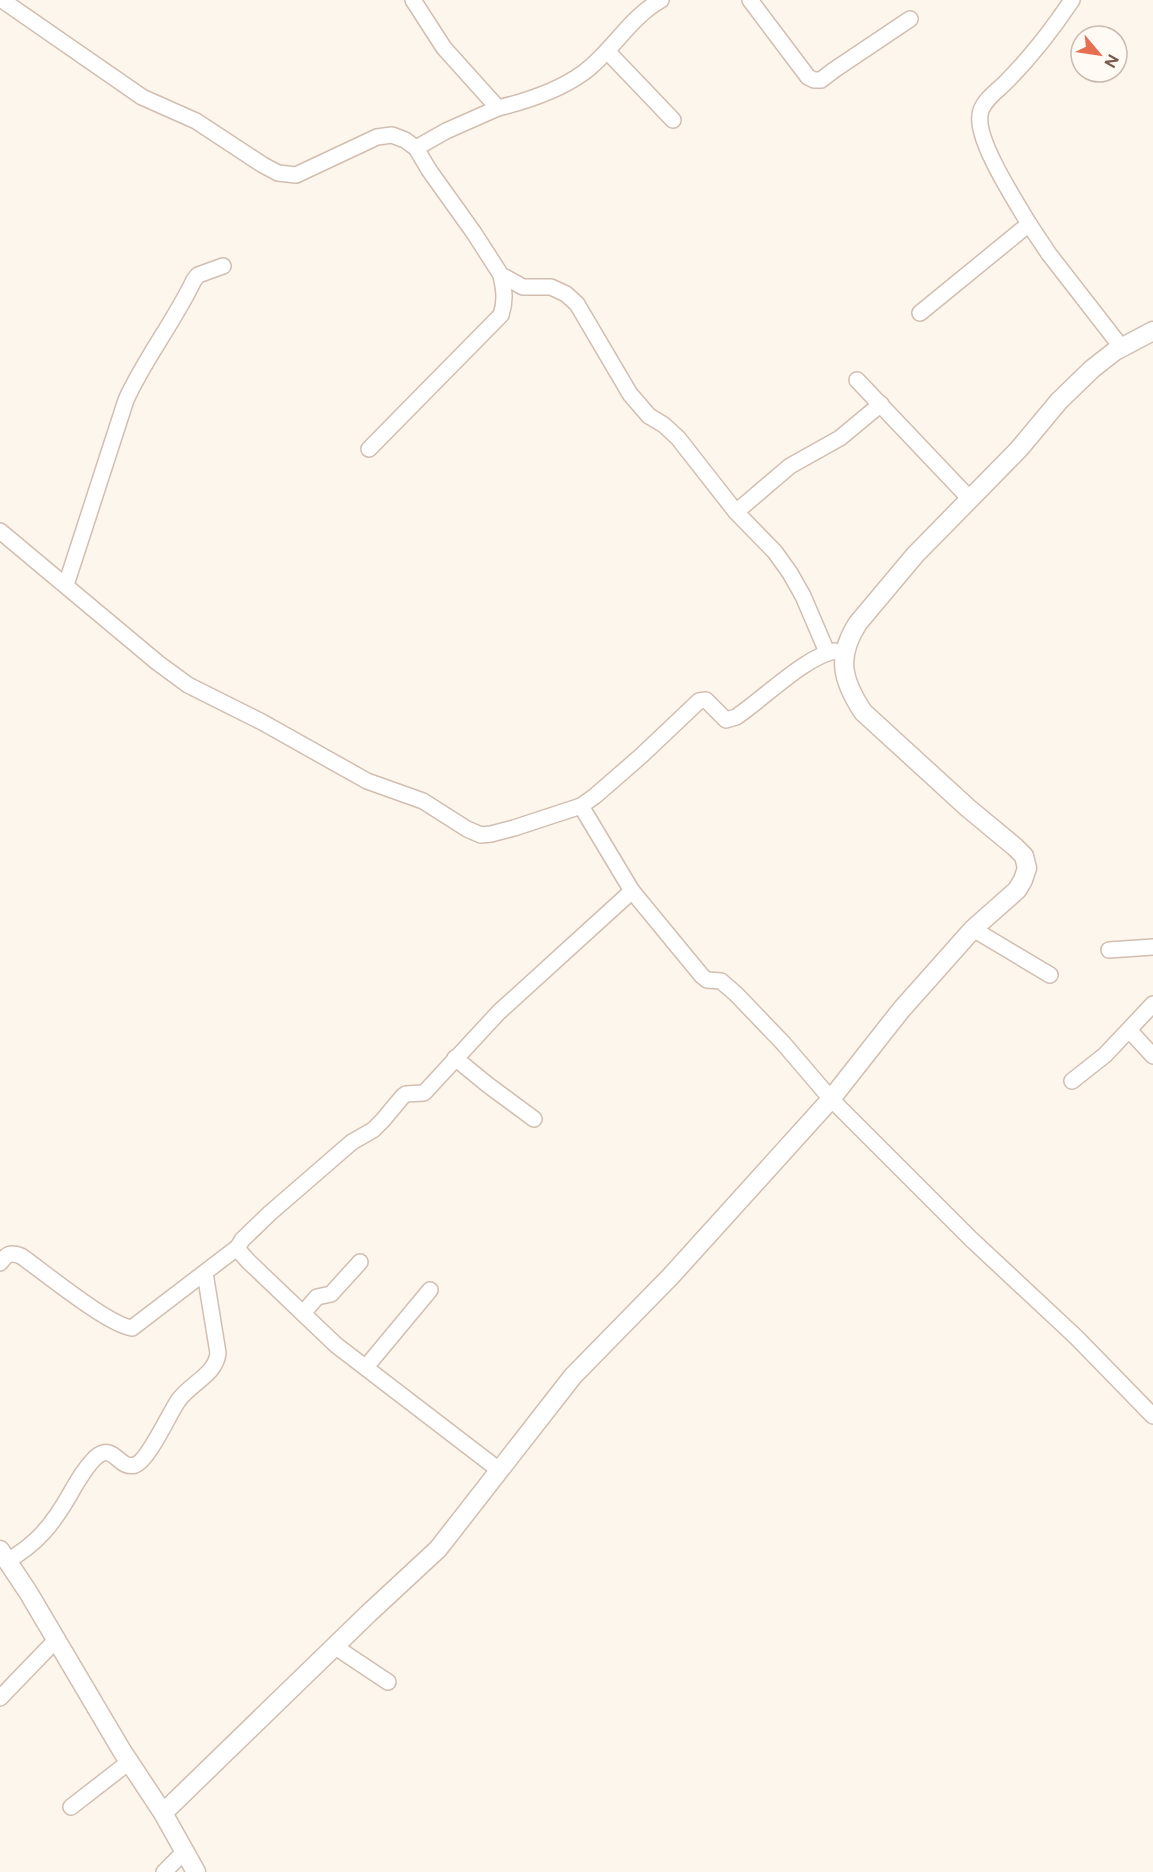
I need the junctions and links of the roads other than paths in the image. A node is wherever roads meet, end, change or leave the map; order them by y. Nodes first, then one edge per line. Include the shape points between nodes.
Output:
1 (2, 0) edge
2 (413, 0) edge
3 (661, 0) edge
4 (750, 0) edge
5 (1072, 0) edge
6 (910, 19) dead end
7 (607, 51) junction
8 (498, 108) junction
9 (673, 120) dead end
10 (416, 148) junction
11 (1029, 224) junction
12 (223, 266) dead end
13 (501, 275) junction
14 (920, 313) dead end
15 (1153, 331) edge
16 (1122, 348) junction
17 (857, 380) dead end
18 (880, 404) junction
19 (369, 449) dead end
20 (970, 499) junction
21 (736, 512) junction
22 (0, 531) edge
23 (66, 585) junction
24 (836, 651) junction
25 (581, 806) junction
26 (632, 891) junction
27 (973, 929) junction
28 (1153, 947) edge
29 (1109, 950) dead end
30 (1050, 975) dead end
31 (1153, 1004) edge
32 (1129, 1030) junction
33 (1153, 1056) edge
34 (455, 1058) junction
35 (1072, 1081) dead end
36 (831, 1099) junction
37 (534, 1119) dead end
38 (238, 1246) junction
39 (360, 1262) dead end
40 (0, 1263) edge
41 (205, 1273) junction
42 (430, 1290) dead end
43 (303, 1313) junction
44 (366, 1367) junction
45 (1153, 1416) edge
46 (499, 1470) junction
47 (4, 1556) edge
48 (55, 1641) junction
49 (334, 1646) junction
50 (388, 1682) dead end
51 (0, 1698) edge
52 (129, 1762) junction
53 (71, 1807) dead end
54 (163, 1813) junction
55 (184, 1852) junction
56 (164, 1872) edge
57 (196, 1872) edge

1 - 10 street via 142,97 196,121 278,172 296,175 376,137 392,135
2 - 8 street via 444,48
3 - 7 street via 637,18
4 - 6 street via 814,80 826,77
5 - 11 street via 1035,51 980,113 984,142
7 - 8 street via 559,87
7 - 9 street
8 - 10 street
10 - 13 street
11 - 14 street
11 - 16 street
12 - 23 street via 194,280 135,379
13 - 19 street via 505,292 501,315
13 - 21 street via 523,286 551,287 577,304 639,407 678,438
15 - 16 street
16 - 20 street via 1092,369 1059,401
17 - 18 street
18 - 20 street
18 - 21 street via 845,434 790,466
20 - 24 street via 915,555
21 - 24 street via 775,552
22 - 23 street
23 - 25 street via 188,685 367,781 423,801 467,829 481,835 491,834
24 - 25 street via 807,663 736,717 726,720 706,700 699,701
24 - 27 street via 852,695 863,712 1024,856 1027,868 1017,890
25 - 26 street
26 - 34 street
26 - 36 street via 707,980 721,981 731,989
27 - 30 street
27 - 36 street via 901,1010
28 - 29 street
31 - 32 street
32 - 33 street
32 - 35 street
34 - 37 street
34 - 38 street via 424,1093 403,1096 373,1130 352,1142
36 - 45 street
36 - 46 street via 670,1277 573,1376
38 - 41 street
38 - 43 street via 248,1261
39 - 43 street via 331,1294 317,1298
40 - 41 street via 7,1254 21,1256 92,1307 132,1328
41 - 47 street via 218,1353 215,1364 178,1400 141,1461 128,1465 108,1452 102,1453 85,1469 44,1534 29,1548
42 - 44 street
43 - 44 street
44 - 46 street
46 - 49 street via 438,1549
47 - 48 street
48 - 51 street
48 - 52 street
49 - 50 street
49 - 54 street
52 - 53 street
52 - 54 street
54 - 55 street
55 - 56 street
55 - 57 street

